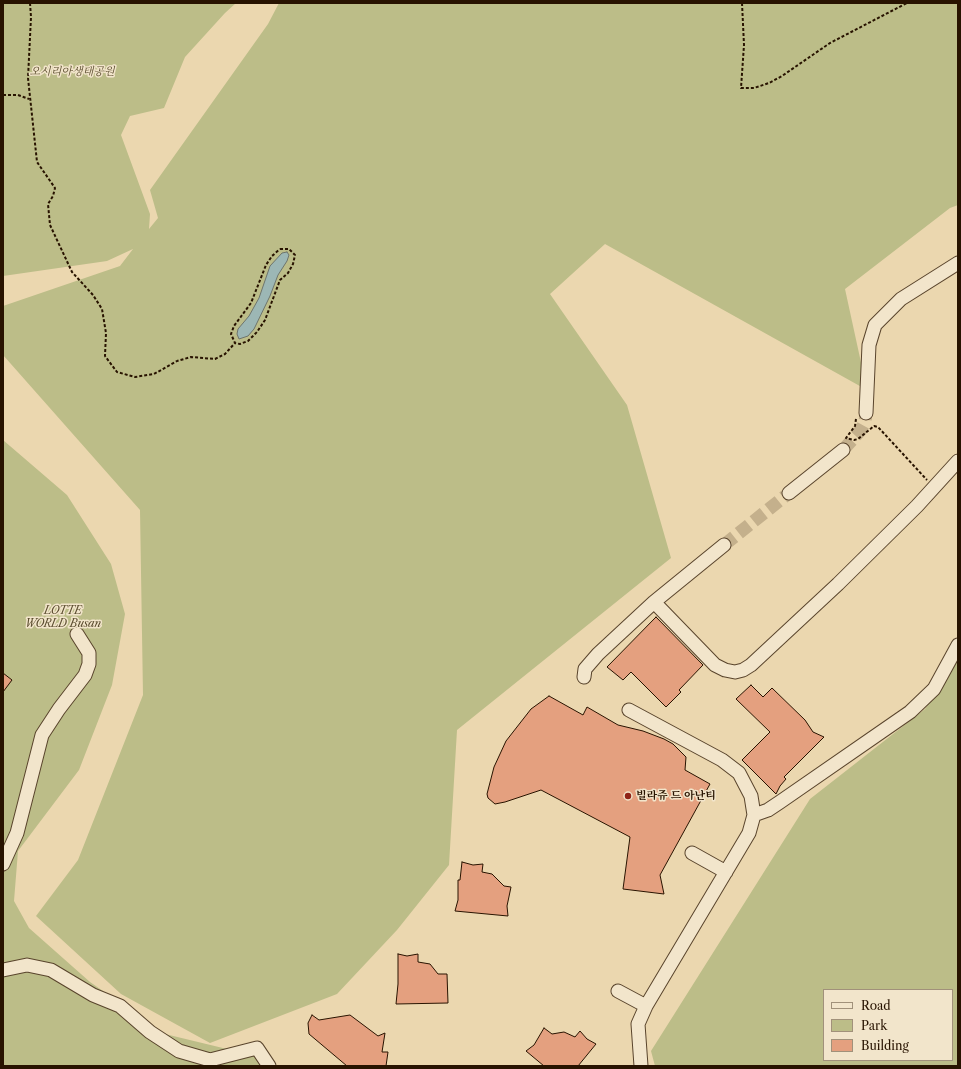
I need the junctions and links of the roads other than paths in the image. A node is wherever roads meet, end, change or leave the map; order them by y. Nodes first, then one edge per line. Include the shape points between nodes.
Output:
1 (958, 263) edge
2 (861, 413) tunnel mouth
3 (843, 450) tunnel mouth
4 (958, 462) edge
5 (789, 493) tunnel mouth
6 (724, 545) tunnel mouth
7 (654, 602) junction
8 (78, 634) dead end
9 (958, 645) edge
10 (584, 678) dead end
11 (629, 710) dead end
12 (754, 815) junction
13 (692, 853) dead end
14 (3, 864) edge
15 (726, 872) junction
16 (3, 970) edge
17 (618, 991) dead end
18 (646, 1006) junction
19 (269, 1066) edge
20 (641, 1066) edge

1 - 2 lane via 901,299 875,325 869,345
3 - 5 lane
4 - 7 lane via 838,584 743,670 735,672 715,665
6 - 7 lane
7 - 10 lane via 598,654 585,669
8 - 14 lane via 89,653 89,664 82,679 42,735 16,832
9 - 12 lane via 934,689 910,712 768,810
11 - 12 lane via 722,760 739,773 751,796
12 - 15 lane via 749,833
13 - 15 lane
15 - 18 lane
16 - 19 lane via 27,965 52,970 93,995 120,1006 150,1032 179,1051 210,1060 256,1048
17 - 18 lane
18 - 20 lane via 638,1024

